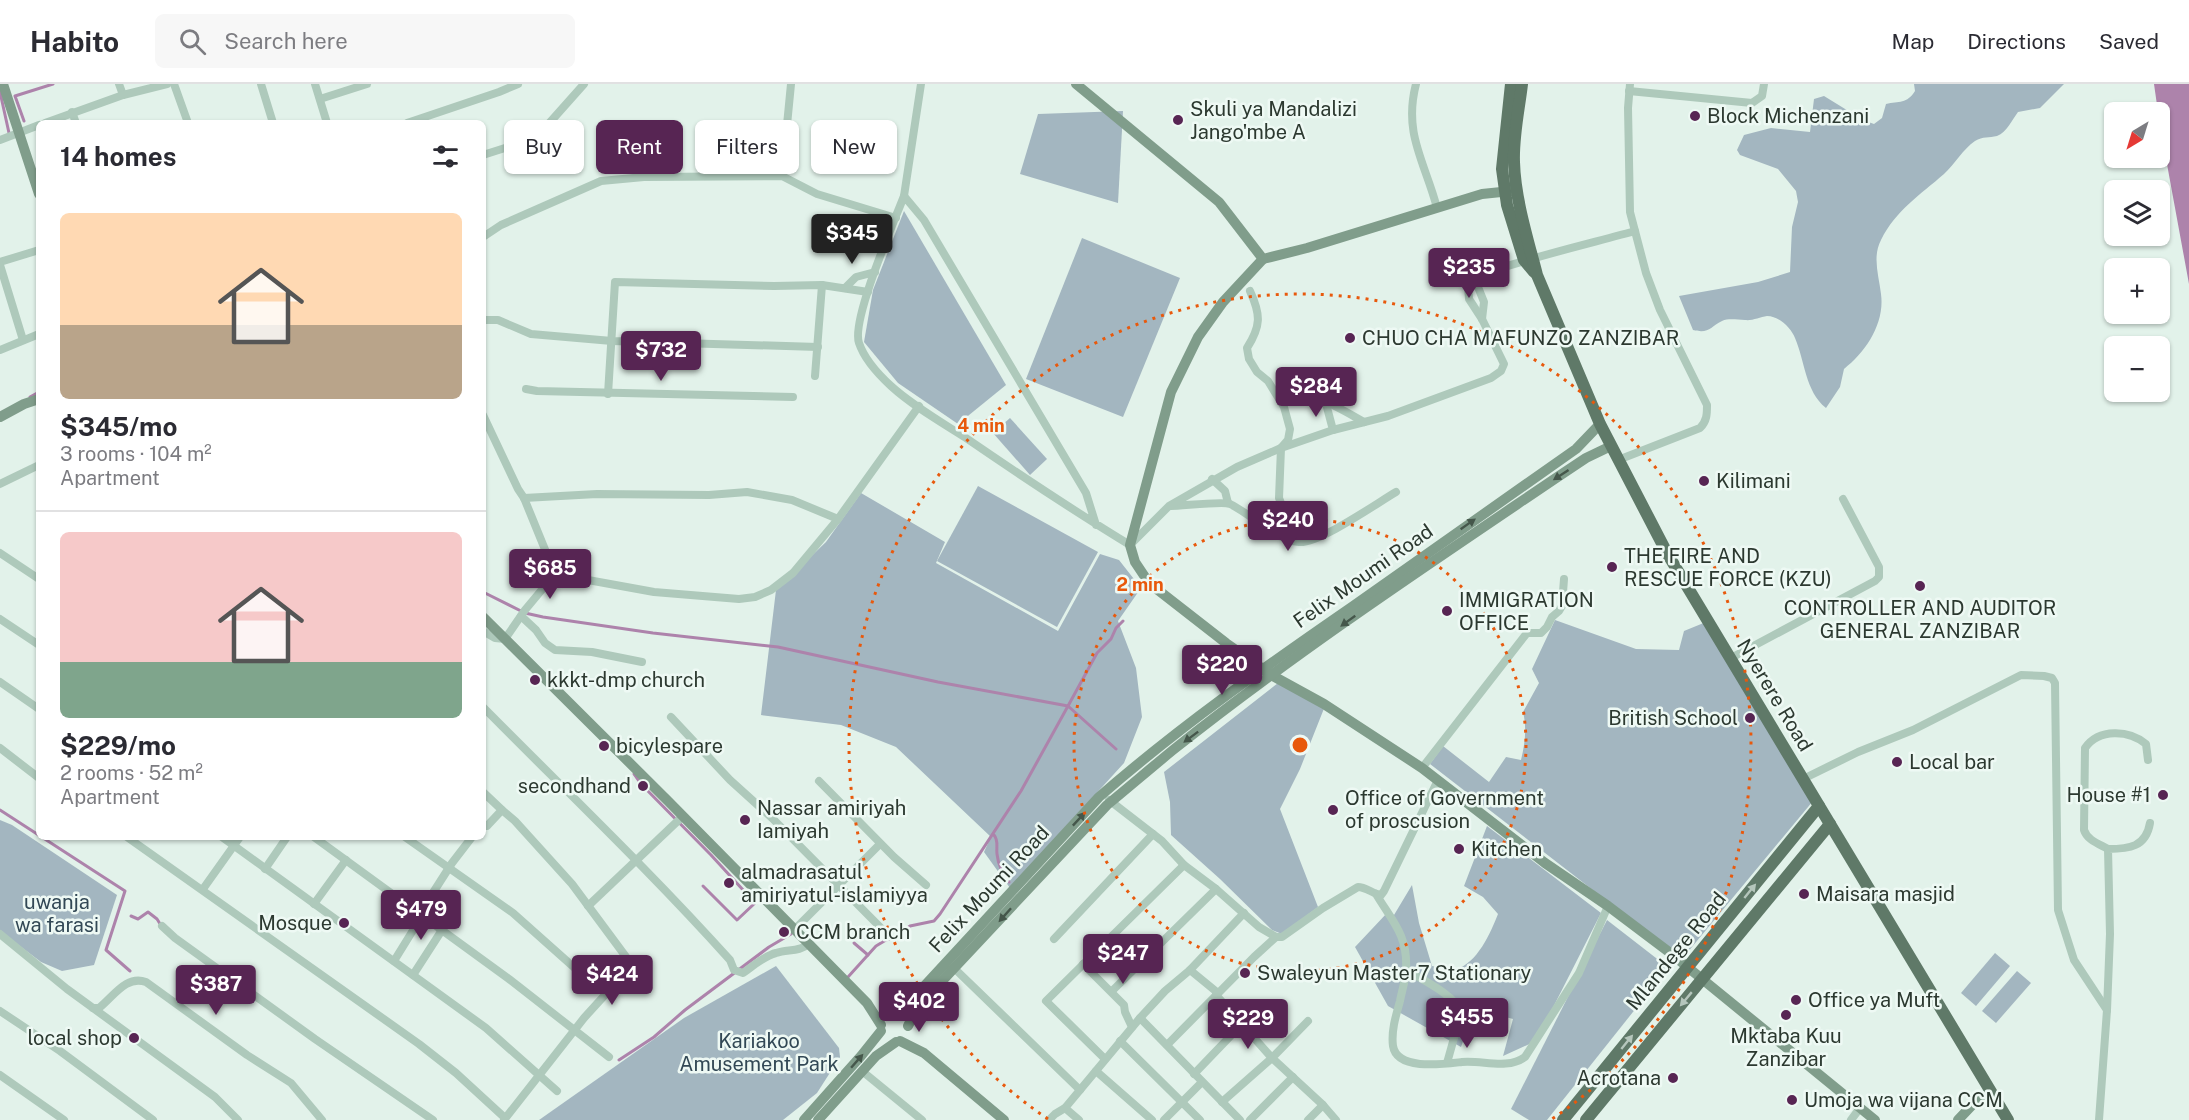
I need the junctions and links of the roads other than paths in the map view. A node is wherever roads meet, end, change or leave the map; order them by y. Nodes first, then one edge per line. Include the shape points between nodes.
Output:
1 (3, 84) edge
2 (119, 84) edge
3 (166, 84) edge
4 (174, 84) edge
5 (261, 84) edge
6 (315, 84) edge
7 (367, 84) edge
8 (518, 84) edge
9 (584, 84) edge
10 (790, 84) edge
11 (921, 84) edge
12 (1076, 84) edge
13 (1416, 84) edge
14 (1511, 84) edge
15 (1522, 84) edge
16 (1764, 84) edge
17 (1629, 88) edge
18 (123, 94) junction
19 (320, 99) junction
20 (72, 112) junction
21 (52, 120) edge
22 (75, 120) edge
23 (187, 120) edge
24 (272, 120) edge
25 (326, 120) edge
26 (416, 120) edge
27 (36, 126) edge
28 (20, 133) junction
29 (0, 140) edge
30 (486, 154) edge
31 (782, 176) junction
32 (36, 184) edge
33 (1511, 191) junction
34 (904, 196) junction
35 (1437, 208) junction
36 (896, 218) junction
37 (1635, 231) junction
38 (486, 235) edge
39 (36, 251) edge
40 (1263, 259) junction
41 (1528, 260) junction
42 (0, 264) edge
43 (875, 272) junction
44 (1474, 277) junction
45 (822, 285) junction
46 (845, 288) junction
47 (1250, 291) dead end
48 (868, 292) junction
49 (1482, 319) junction
50 (486, 320) edge
51 (36, 335) edge
52 (23, 340) junction
53 (612, 341) junction
54 (818, 347) junction
55 (0, 350) edge
56 (815, 376) dead end
57 (526, 388) dead end
58 (608, 393) junction
59 (1278, 395) junction
60 (793, 397) dead end
61 (36, 400) edge
62 (1324, 400) junction
63 (919, 406) junction
64 (0, 417) edge
65 (486, 421) edge
66 (1364, 422) junction
67 (1600, 424) junction
68 (1333, 430) junction
69 (1611, 446) junction
70 (1281, 448) junction
71 (1618, 460) junction
72 (36, 466) edge
73 (1212, 479) junction
74 (0, 484) edge
75 (1396, 492) dead end
76 (524, 498) junction
77 (1843, 500) dead end
78 (1228, 503) junction
79 (1170, 506) junction
80 (1281, 507) junction
81 (838, 519) junction
82 (1096, 525) junction
83 (1264, 526) junction
84 (1291, 540) junction
85 (1130, 545) junction
86 (0, 553) edge
87 (555, 574) junction
88 (1405, 575) junction
89 (36, 577) edge
90 (1564, 579) dead end
91 (1384, 589) junction
92 (523, 614) junction
93 (0, 619) edge
94 (486, 621) edge
95 (486, 633) edge
96 (505, 639) junction
97 (36, 643) edge
98 (1731, 658) junction
99 (642, 662) dead end
100 (1262, 669) junction
101 (1273, 676) junction
102 (0, 682) edge
103 (36, 707) edge
104 (486, 710) edge
105 (671, 717) dead end
106 (0, 748) edge
107 (2148, 760) dead end
108 (1422, 768) junction
109 (36, 776) edge
110 (1803, 779) junction
111 (1438, 780) junction
112 (819, 781) dead end
113 (486, 795) edge
114 (1107, 798) junction
115 (1819, 806) junction
116 (502, 810) junction
117 (683, 816) junction
118 (2150, 823) dead end
119 (1830, 824) junction
120 (486, 826) edge
121 (1153, 834) junction
122 (131, 840) edge
123 (226, 840) edge
124 (238, 840) edge
125 (285, 840) edge
126 (318, 840) edge
127 (409, 840) edge
128 (470, 840) edge
129 (880, 844) junction
130 (234, 846) junction
131 (2108, 849) junction
132 (346, 860) junction
133 (635, 860) junction
134 (1185, 865) junction
135 (265, 869) junction
136 (450, 869) junction
137 (839, 885) junction
138 (926, 885) dead end
139 (1216, 889) junction
140 (203, 890) junction
141 (1376, 894) junction
142 (314, 904) junction
143 (588, 906) junction
144 (1608, 906) junction
145 (420, 913) junction
146 (1244, 913) junction
147 (162, 926) dead end
148 (882, 929) dead end
149 (442, 930) junction
150 (794, 930) junction
151 (982, 932) junction
152 (0, 934) edge
153 (1276, 937) junction
154 (1054, 939) dead end
155 (808, 944) junction
156 (394, 961) junction
157 (1083, 964) junction
158 (1688, 968) junction
159 (955, 969) junction
160 (1190, 970) junction
161 (1406, 970) junction
162 (413, 975) junction
163 (1703, 979) junction
164 (1112, 991) junction
165 (606, 993) junction
166 (1217, 994) junction
167 (867, 1003) junction
168 (93, 1008) junction
169 (2107, 1010) junction
170 (0, 1011) edge
171 (892, 1015) junction
172 (1140, 1018) junction
173 (1308, 1021) dead end
174 (1242, 1024) junction
175 (1132, 1027) junction
176 (881, 1028) junction
177 (908, 1028) junction
178 (575, 1030) junction
179 (1120, 1041) junction
180 (898, 1042) junction
181 (1167, 1045) junction
182 (924, 1053) junction
183 (609, 1057) dead end
184 (1272, 1058) junction
185 (1105, 1059) junction
186 (1447, 1063) junction
187 (862, 1071) junction
188 (1096, 1071) junction
189 (1194, 1074) junction
190 (0, 1075) edge
191 (539, 1077) junction
192 (1293, 1077) junction
193 (1202, 1082) junction
194 (1080, 1090) junction
195 (557, 1092) dead end
196 (1994, 1096) junction
197 (1182, 1102) junction
198 (1222, 1102) junction
199 (1323, 1105) junction
200 (1065, 1108) junction
201 (1860, 1108) junction
202 (236, 1119) edge
203 (318, 1119) edge
204 (504, 1119) edge
205 (64, 1120) edge
206 (153, 1120) edge
207 (433, 1120) edge
208 (804, 1120) edge
209 (818, 1120) edge
210 (922, 1120) edge
211 (1004, 1120) edge
212 (1049, 1120) edge
213 (1079, 1120) edge
214 (1152, 1120) edge
215 (1164, 1120) edge
216 (1200, 1120) edge
217 (1240, 1120) edge
218 (1250, 1120) edge
219 (1308, 1120) edge
220 (1336, 1120) edge
221 (1563, 1120) edge
222 (1586, 1120) edge
223 (1851, 1120) edge
224 (1875, 1120) edge
225 (1958, 1120) edge
226 (2008, 1120) edge
227 (2099, 1120) edge

1 - 28 main road
2 - 18 street
3 - 18 street
4 - 23 street
5 - 24 street
6 - 19 street
7 - 19 street
8 - 26 street
9 - 30 street via 536,138
10 - 31 street
11 - 34 street
12 - 40 main road via 1219,202
13 - 35 street via 1413,139
14 - 33 main road via 1502,170
15 - 33 main road
16 - 17 street via 1762,96 1752,103
17 - 37 street via 1630,212
18 - 20 street
19 - 25 street
20 - 21 street
20 - 22 street
27 - 28 street
28 - 29 street
28 - 32 main road
31 - 36 street via 817,194
31 - 38 street via 601,181
33 - 35 main road via 1482,194
33 - 41 main road
34 - 36 street
34 - 82 street via 924,220 1080,482
35 - 40 main road
36 - 43 street
37 - 41 street
37 - 71 street via 1660,310 1707,405 1707,413 1700,428
39 - 42 street
40 - 85 main road via 1223,302 1198,337 1171,392
41 - 44 street
41 - 67 main road, Nyerere Road
42 - 52 street
43 - 46 street via 856,277
43 - 48 street
44 - 49 street via 1484,302
44 - 49 street via 1468,286 1469,298
45 - 46 street
45 - 53 street via 615,282
45 - 54 street
46 - 48 street
47 - 59 street via 1257,307 1257,332 1247,348 1249,359
48 - 63 street via 858,342 892,387
49 - 66 street via 1504,364 1497,375
50 - 53 street via 498,320 531,334
51 - 52 street
52 - 55 street
53 - 54 street
53 - 58 street
54 - 56 street
57 - 58 street
58 - 60 street
59 - 62 street via 1308,395
59 - 70 street via 1290,429
61 - 64 main road
62 - 66 street
62 - 68 street
63 - 81 street
63 - 82 street
65 - 76 street
66 - 68 street
67 - 69 main road, Nyerere Road
88 -> 67 main road, Felix Moumi Road via 1576,449
68 - 70 street
69 - 71 main road, Nyerere Road
69 -> 88 main road, Felix Moumi Road via 1586,458
70 - 73 street
70 - 80 street
71 - 98 main road, Nyerere Road via 1667,553
72 - 74 street
73 - 78 street via 1225,490
73 - 79 street
75 - 84 street via 1310,541
76 - 81 street via 747,492 792,500
76 - 87 street
77 - 98 street via 1879,567 1879,577
78 - 79 street
78 - 83 street
79 - 85 street
80 - 83 street
80 - 84 street
81 - 87 street via 793,573 755,597 647,592
82 - 85 street
83 - 84 street
85 - 100 main road via 1135,562 1149,583
86 - 89 street
87 - 92 street
88 - 91 main road, Felix Moumi Road
90 - 108 street via 1562,606 1547,627 1540,633 1527,633
91 - 100 main road, Felix Moumi Road
91 -> 101 main road, Felix Moumi Road
92 - 96 street
92 - 99 street via 555,650 592,652
93 - 97 street
94 - 96 main road
95 - 96 street
96 - 117 main road
98 - 110 main road, Nyerere Road
100 - 101 main road
100 - 114 main road, Felix Moumi Road via 1160,745
101 - 108 main road
101 -> 114 main road, Felix Moumi Road
102 - 103 street
104 - 133 street
105 - 137 street
106 - 109 street
107 - 131 street via 2146,744 2137,737 2110,733 2096,736 2085,748 2085,835
108 - 111 main road
110 - 115 main road, Nyerere Road
110 - 169 street via 1913,730 2021,675 2052,678 2058,910 2074,960
111 - 141 street via 1388,886 1381,895
111 - 144 main road
112 - 129 street
113 - 116 street
114 - 121 street
114 - 151 main road, Felix Moumi Road
115 - 119 main road, Nyerere Road
158 -> 115 main road, Mlandege Road
116 - 120 street
116 - 143 street
117 - 133 street
117 - 150 main road
118 - 131 street via 2143,842
119 - 163 main road, Mlandege Road
119 - 196 main road, Nyerere Road
121 - 134 street
121 - 154 street
122 - 140 street
123 - 130 street
124 - 130 street
125 - 135 street
126 - 132 street
127 - 136 street
128 - 136 street
129 - 137 street
129 - 138 street
130 - 135 street
130 - 140 street
131 - 169 street
132 - 142 street
132 - 145 street
133 - 143 street
133 - 155 street via 666,889 737,972 743,973 770,955 800,950
134 - 139 street
134 - 157 street
135 - 142 street
136 - 145 street
136 - 165 street via 513,914
137 - 148 street
137 - 150 street
139 - 146 street
139 - 164 street
140 - 204 street via 418,1044 456,1073
141 - 153 street via 1358,887 1282,937
141 - 161 street via 1401,934
142 - 156 street
143 - 165 street via 635,969
144 - 158 main road
144 - 186 street via 1579,973 1525,1057 1506,1064
145 - 149 street
145 - 156 street
146 - 153 street
146 - 160 street
147 - 207 street
149 - 162 street
149 - 178 street
150 - 155 main road
151 - 159 main road, Felix Moumi Road
151 - 171 main road, Felix Moumi Road
152 - 168 street
153 - 166 street
155 - 167 main road
156 - 162 street
157 - 164 street
157 - 185 street via 1046,1001
158 - 163 main road
221 -> 158 main road, Mlandege Road
159 - 177 main road, Felix Moumi Road via 926,998
159 - 194 street
160 - 166 street
160 - 172 street
161 - 186 street via 1460,1008
161 - 186 street via 1395,1023 1393,1046 1397,1056 1416,1063
162 - 191 street via 486,1028
163 - 201 main road
163 -> 222 main road, Mlandege Road
164 - 175 street via 1124,1005
165 - 178 street
166 - 174 street
166 - 181 street
167 - 171 main road
167 - 176 main road
168 - 202 street via 196,1083
168 - 203 street via 99,1008 130,981 146,982 291,1083
169 - 227 street
170 - 206 street
171 - 176 main road
171 - 177 main road via 905,1019
172 - 175 street
172 - 181 street
173 - 184 street
174 - 184 street
174 - 189 street
175 - 179 street
176 - 180 main road via 888,1041
208 -> 176 main road
177 - 180 main road via 906,1037
177 - 182 main road
178 - 183 street
178 - 191 street
179 - 185 street
179 - 197 street
180 - 182 main road
180 - 187 main road
181 - 189 street
182 - 211 main road
184 - 192 street
184 - 198 street
185 - 188 street
187 - 209 main road
187 - 210 street
188 - 194 street
188 - 214 street
189 - 193 street
190 - 205 street
191 - 195 street
191 - 204 street
192 - 199 street
192 - 218 street
193 - 197 street
193 - 198 street
194 - 200 street
196 - 225 main road via 1975,1102
196 - 226 main road, Nyerere Road
197 - 215 street
197 - 216 street
198 - 217 street
199 - 219 street
199 - 220 street
200 - 212 street
200 - 213 street
201 - 223 street
201 - 224 main road

